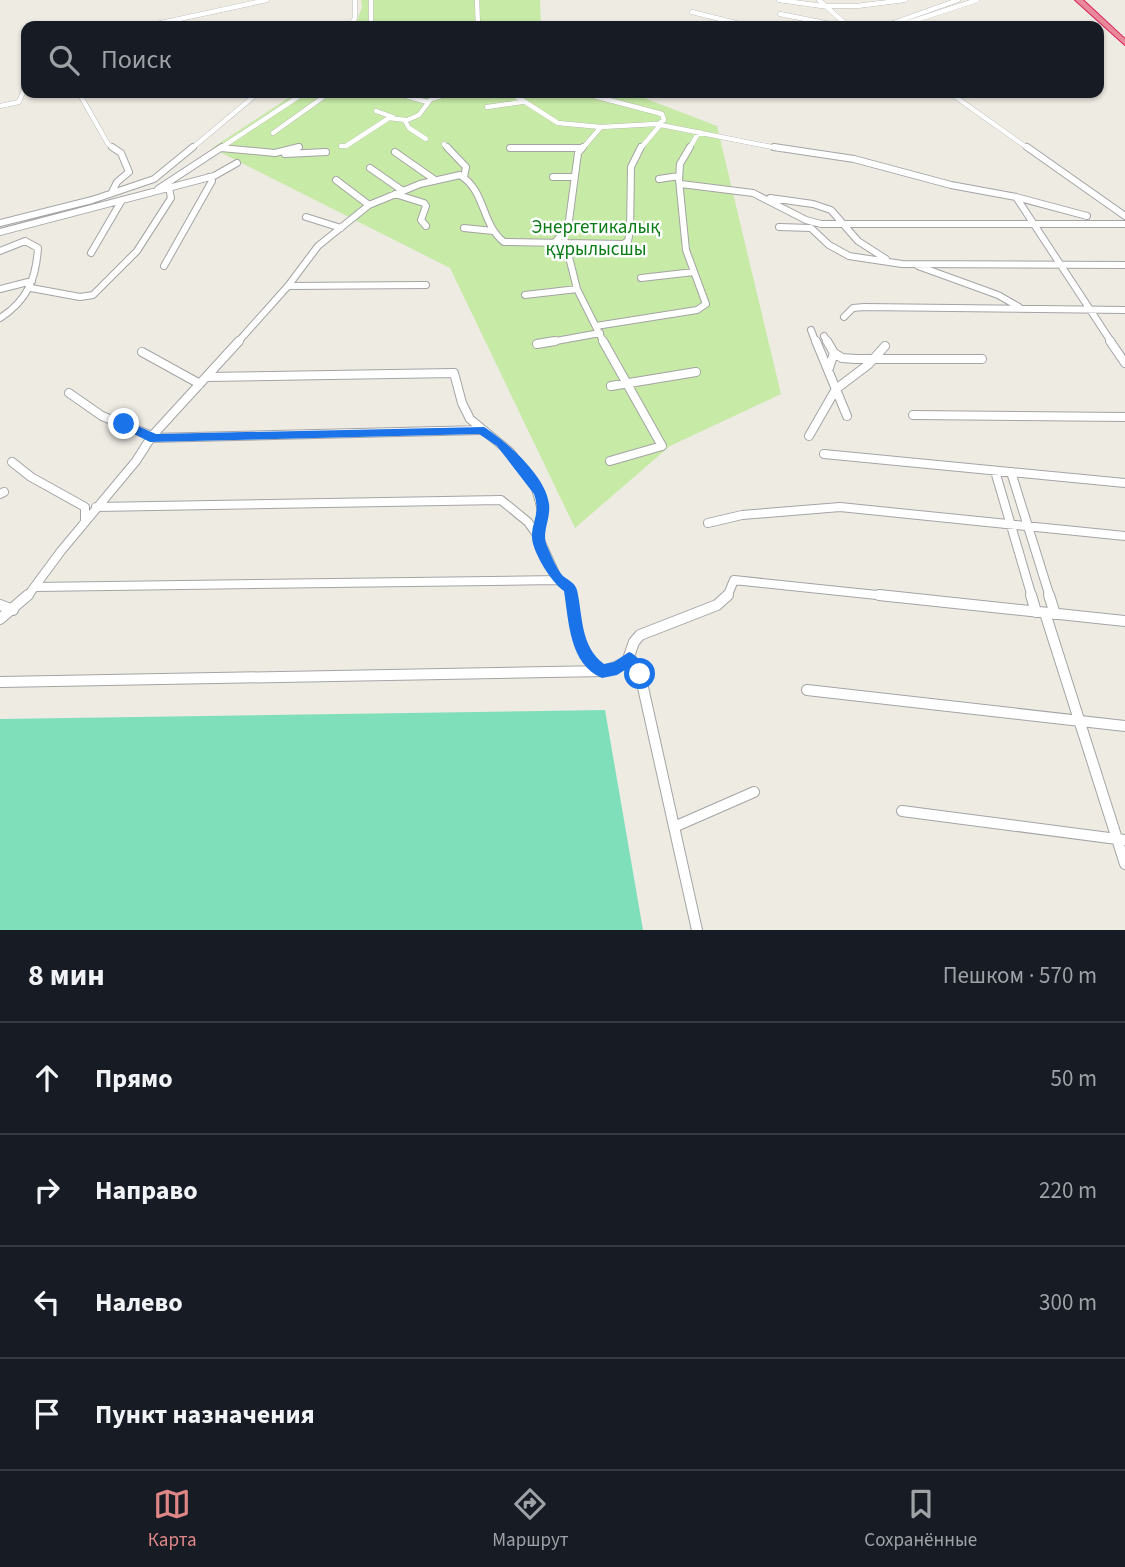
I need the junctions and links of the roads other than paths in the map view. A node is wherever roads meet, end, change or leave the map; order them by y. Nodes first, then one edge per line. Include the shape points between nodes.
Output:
1 (267, 0) edge
2 (355, 0) edge
3 (371, 0) edge
4 (477, 0) edge
5 (779, 0) edge
6 (819, 0) edge
7 (905, 0) edge
8 (958, 0) edge
9 (977, 0) edge
10 (1079, 0) edge
11 (1086, 0) edge
12 (828, 7) junction
13 (692, 12) dead end
14 (780, 14) dead end
15 (170, 21) edge
16 (353, 21) edge
17 (371, 21) edge
18 (478, 21) edge
19 (728, 21) edge
20 (826, 21) edge
21 (843, 21) edge
22 (899, 21) edge
23 (913, 21) edge
24 (1101, 21) edge
25 (1104, 23) edge
26 (1125, 37) edge
27 (1125, 43) edge
28 (21, 97) edge
29 (82, 98) edge
30 (251, 98) edge
31 (296, 98) edge
32 (322, 98) edge
33 (413, 98) edge
34 (438, 98) edge
35 (518, 98) edge
36 (602, 98) edge
37 (957, 98) edge
38 (427, 102) junction
39 (523, 102) junction
40 (0, 106) edge
41 (283, 107) junction
42 (487, 107) dead end
43 (376, 111) dead end
44 (303, 112) junction
45 (396, 118) junction
46 (406, 120) junction
47 (660, 124) junction
48 (601, 127) junction
49 (699, 132) junction
50 (273, 133) dead end
51 (426, 139) dead end
52 (444, 144) dead end
53 (341, 146) dead end
54 (299, 147) dead end
55 (221, 148) junction
56 (510, 148) dead end
57 (580, 148) junction
58 (326, 152) dead end
59 (395, 152) dead end
60 (278, 153) junction
61 (236, 163) dead end
62 (370, 168) dead end
63 (679, 176) junction
64 (209, 177) junction
65 (464, 177) junction
66 (553, 177) dead end
67 (574, 177) junction
68 (659, 179) dead end
69 (336, 180) dead end
70 (435, 180) junction
71 (681, 184) junction
72 (169, 188) junction
73 (403, 191) junction
74 (113, 192) junction
75 (153, 193) junction
76 (395, 194) junction
77 (760, 196) junction
78 (1016, 197) junction
79 (122, 200) junction
80 (369, 205) junction
81 (1087, 216) dead end
82 (1125, 216) edge
83 (306, 217) dead end
84 (0, 223) edge
85 (845, 224) junction
86 (1034, 224) junction
87 (1125, 224) edge
88 (426, 226) dead end
89 (779, 226) dead end
90 (341, 228) junction
91 (464, 228) dead end
92 (12, 229) junction
93 (493, 231) junction
94 (0, 232) edge
95 (21, 240) junction
96 (556, 241) junction
97 (565, 241) junction
98 (0, 251) edge
99 (91, 253) dead end
100 (888, 261) junction
101 (913, 264) junction
102 (1060, 264) junction
103 (1125, 265) edge
104 (164, 266) dead end
105 (694, 272) junction
106 (641, 278) dead end
107 (31, 285) junction
108 (426, 285) dead end
109 (288, 286) junction
110 (0, 289) edge
111 (577, 289) junction
112 (524, 295) dead end
113 (1021, 309) junction
114 (1090, 309) junction
115 (1125, 310) edge
116 (844, 317) dead end
117 (0, 320) edge
118 (598, 330) junction
119 (811, 330) dead end
120 (824, 336) dead end
121 (537, 344) dead end
122 (885, 346) dead end
123 (142, 352) dead end
124 (834, 354) junction
125 (874, 359) junction
126 (982, 359) dead end
127 (1125, 363) edge
128 (829, 368) junction
129 (696, 372) dead end
130 (207, 377) junction
131 (625, 382) junction
132 (200, 384) junction
133 (611, 386) dead end
134 (836, 389) junction
135 (69, 393) dead end
136 (914, 415) dead end
137 (847, 416) dead end
138 (1125, 417) edge
139 (481, 430) junction
140 (809, 436) dead end
141 (151, 437) junction
142 (824, 454) dead end
143 (610, 460) dead end
144 (12, 462) dead end
145 (995, 471) junction
146 (1010, 472) junction
147 (1125, 482) edge
148 (96, 507) junction
149 (84, 522) junction
150 (708, 523) dead end
151 (1011, 525) junction
152 (1028, 526) junction
153 (538, 536) junction
154 (1125, 536) edge
155 (558, 580) junction
156 (36, 587) junction
157 (0, 605) edge
158 (13, 610) junction
159 (1045, 613) junction
160 (0, 619) edge
161 (1125, 621) edge
162 (629, 658) junction
163 (602, 671) junction
164 (0, 682) edge
165 (807, 690) dead end
166 (1079, 721) junction
167 (1125, 726) edge
168 (754, 792) dead end
169 (902, 811) dead end
170 (674, 827) junction
171 (1121, 840) edge
172 (1125, 864) edge
173 (697, 930) edge

1 - 15 street
2 - 16 street
3 - 17 street
4 - 18 street
5 - 12 street
6 - 12 street
7 - 12 street
8 - 22 street
9 - 23 street
10 - 24 highway
11 - 26 highway
12 - 21 street
13 - 19 street
14 - 20 street
25 - 27 highway
28 - 40 street via 19,102
29 - 74 street via 129,172
30 - 74 street via 162,174
31 - 41 street
32 - 44 street
33 - 38 street
34 - 38 street
35 - 39 street
36 - 47 street via 662,114
37 - 82 street
38 - 46 street via 419,115
39 - 42 street
39 - 48 street via 558,123
41 - 44 street
41 - 55 street
43 - 45 street
44 - 50 street
45 - 46 street
45 - 53 street
46 - 51 street via 406,125
47 - 48 street
47 - 49 street
47 - 97 street via 634,160 628,241
48 - 57 street
49 - 63 street via 681,162
49 - 78 street via 854,159
52 - 65 street via 464,163
54 - 60 street
55 - 60 street
55 - 75 street
56 - 57 street
57 - 67 street
58 - 60 street
59 - 70 street
61 - 64 street
62 - 73 street
63 - 68 street
63 - 71 street
64 - 72 street
64 - 104 street via 210,187
65 - 70 street
65 - 93 street via 477,191
66 - 67 street
67 - 96 street via 568,228
69 - 80 street
70 - 73 street
71 - 77 street
71 - 105 street via 686,250
72 - 75 street
72 - 107 street via 171,198 137,251 93,295
73 - 76 street
74 - 84 street
75 - 79 street
76 - 80 street
76 - 88 street via 424,203 421,220
77 - 85 street via 806,220
77 - 85 street via 826,207
78 - 81 street
78 - 86 street
79 - 92 street
79 - 99 street
80 - 90 street
83 - 90 street
85 - 86 street
85 - 100 street via 858,241
86 - 87 street
86 - 102 street
89 - 100 street via 811,228 849,256
90 - 109 street via 318,246
91 - 93 street
92 - 94 street
92 - 95 street via 20,233
93 - 96 street via 500,240 513,244
95 - 98 street
95 - 107 street via 38,248
96 - 97 street
97 - 111 street
100 - 101 street
101 - 102 street
101 - 113 street via 998,295
102 - 103 street
102 - 114 street
105 - 106 street
105 - 118 street via 706,300 701,309
107 - 110 street
107 - 117 street via 22,302
108 - 109 street
109 - 130 street
111 - 112 street
111 - 118 street
113 - 114 street
113 - 116 street via 858,307
114 - 115 street
114 - 127 street
118 - 121 street
118 - 131 street
119 - 128 street
120 - 124 street
122 - 125 street
123 - 132 street
124 - 125 street
124 - 128 street
125 - 126 street
125 - 134 street
128 - 134 street
129 - 131 street
130 - 132 street
130 - 139 street via 454,373 466,412
131 - 133 street
131 - 143 street via 662,446
132 - 141 street
134 - 137 street
134 - 140 street
135 - 141 street via 102,416
136 - 138 street
139 - 141 street
139 - 153 street via 501,443 534,482 543,503
141 - 148 street
142 - 145 street
144 - 149 street via 85,507
145 - 146 street
145 - 151 street
146 - 147 street
146 - 152 street
148 - 149 street
148 - 153 street via 501,500
149 - 156 street
150 - 151 street via 828,507
151 - 152 street
151 - 159 street
152 - 154 street
152 - 159 street
153 - 155 street
155 - 156 street
155 - 163 street via 570,587 587,660
156 - 158 street
157 - 158 street
158 - 160 street
159 - 161 street
159 - 162 street via 734,580 727,598 717,605 640,635
159 - 166 street
162 - 163 street via 617,668
162 - 170 street via 640,674
163 - 164 street
165 - 166 street
166 - 167 street
166 - 171 street
168 - 170 street
169 - 171 street
170 - 173 street
171 - 172 street

